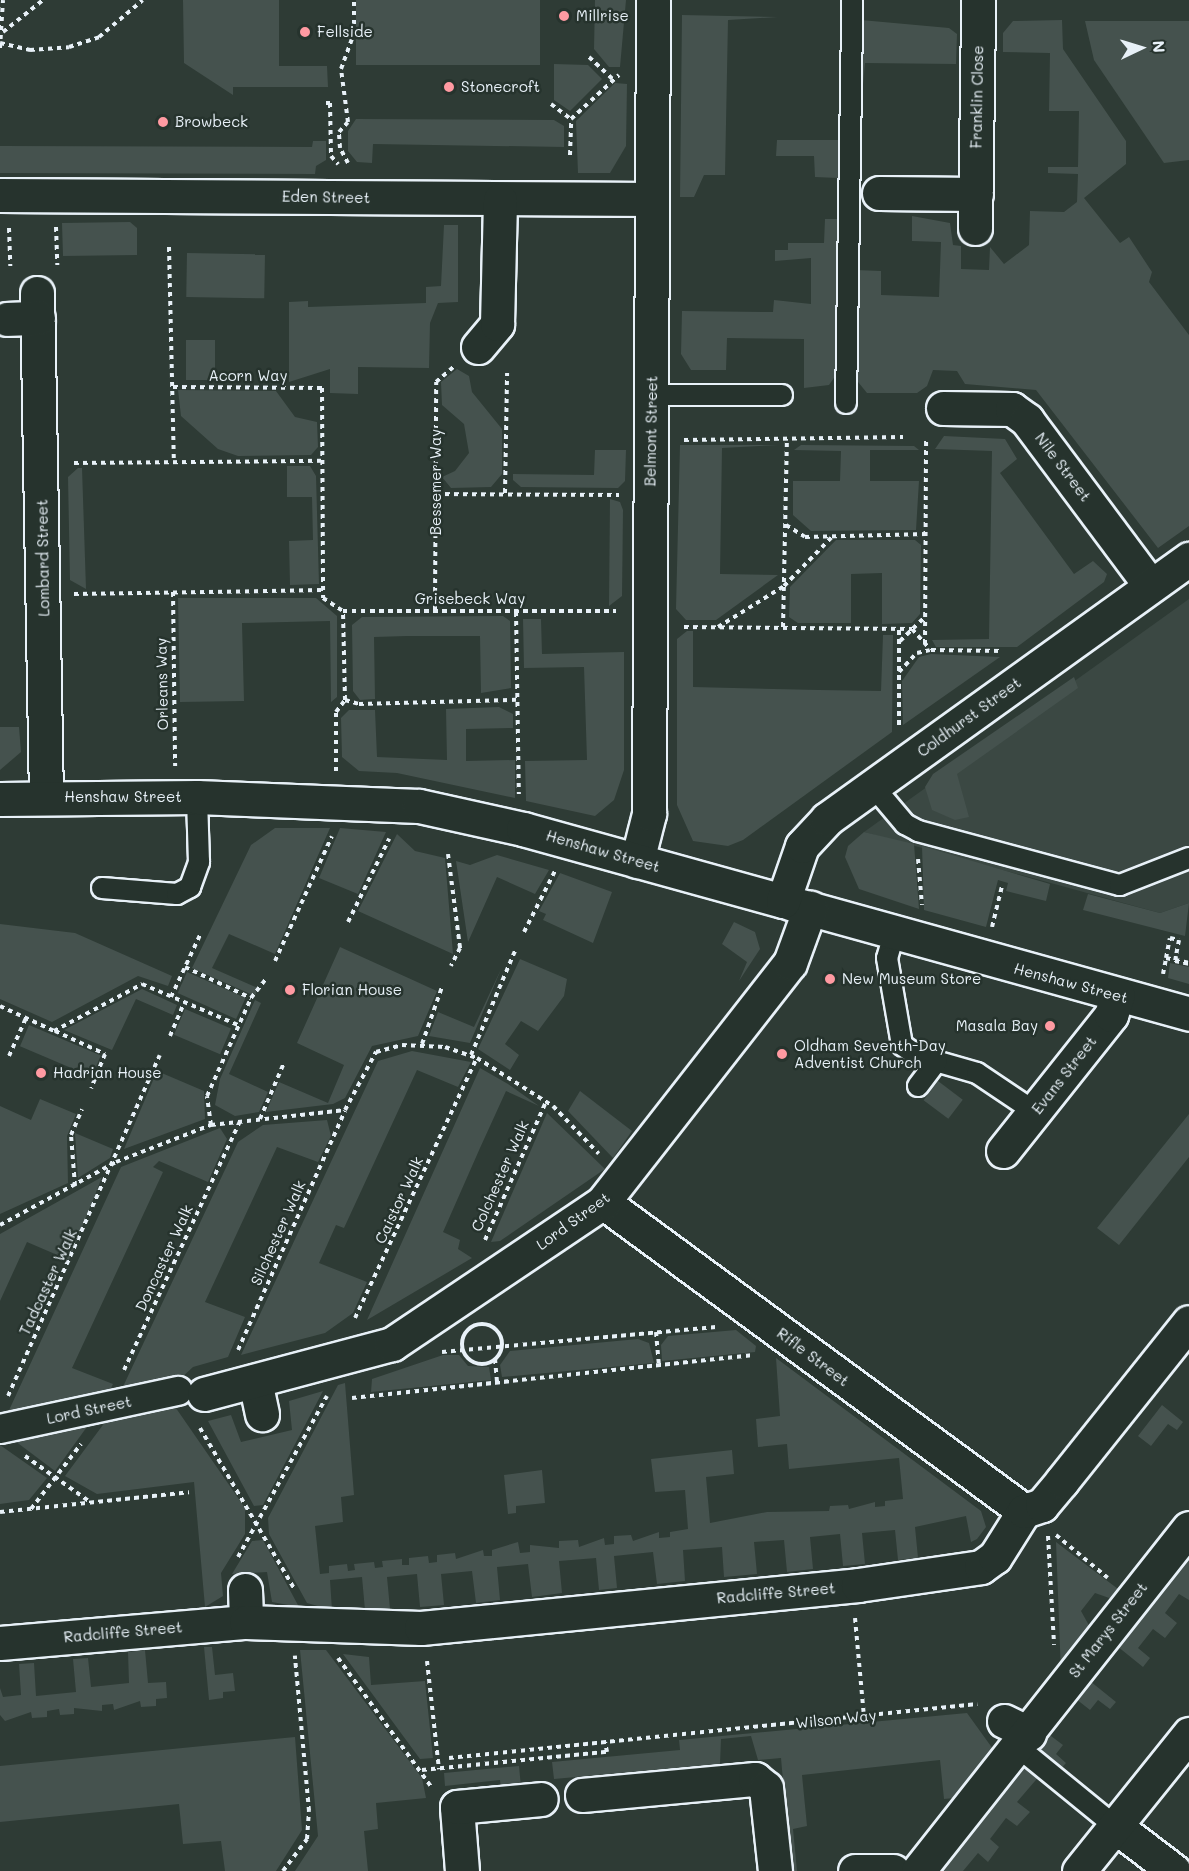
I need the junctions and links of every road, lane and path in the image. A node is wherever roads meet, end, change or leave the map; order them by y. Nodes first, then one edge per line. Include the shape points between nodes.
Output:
1 (3, 0) edge
2 (43, 0) edge
3 (143, 0) edge
4 (354, 0) edge
5 (654, 0) edge
6 (852, 0) edge
7 (978, 0) edge
8 (2, 9) edge
9 (3, 32) junction
10 (0, 45) edge
11 (589, 57) dead end
12 (626, 69) dead end
13 (614, 80) junction
14 (326, 103) dead end
15 (550, 104) dead end
16 (571, 119) junction
17 (343, 155) dead end
18 (570, 155) dead end
19 (359, 166) dead end
20 (879, 194) dead end
21 (976, 194) junction
22 (652, 199) junction
23 (500, 200) junction
24 (4, 207) edge
25 (56, 219) dead end
26 (975, 228) dead end
27 (169, 247) dead end
28 (57, 265) dead end
29 (10, 266) dead end
30 (27, 310) dead end
31 (467, 356) joint
32 (507, 373) dead end
33 (173, 387) junction
34 (652, 395) junction
35 (782, 395) dead end
36 (846, 403) dead end
37 (935, 421) joint
38 (903, 437) dead end
39 (788, 439) junction
40 (671, 440) dead end
41 (174, 460) junction
42 (322, 461) junction
43 (61, 464) dead end
44 (505, 493) junction
45 (436, 494) junction
46 (629, 495) dead end
47 (786, 525) junction
48 (926, 534) junction
49 (832, 537) junction
50 (1189, 559) edge
51 (1150, 585) junction
52 (784, 586) junction
53 (322, 590) junction
54 (172, 592) junction
55 (65, 594) dead end
56 (343, 610) junction
57 (435, 610) junction
58 (629, 610) dead end
59 (516, 612) junction
60 (926, 616) junction
61 (671, 626) dead end
62 (718, 627) junction
63 (783, 627) junction
64 (899, 629) junction
65 (912, 629) junction
66 (899, 642) junction
67 (925, 644) junction
68 (931, 650) junction
69 (1007, 651) dead end
70 (899, 672) junction
71 (345, 700) junction
72 (518, 700) junction
73 (901, 734) dead end
74 (336, 775) dead end
75 (186, 786) junction
76 (873, 786) junction
77 (46, 798) junction
78 (0, 799) edge
79 (519, 806) dead end
80 (395, 827) dead end
81 (918, 831) junction
82 (334, 832) dead end
83 (448, 854) dead end
84 (1189, 858) edge
85 (637, 861) junction
86 (558, 865) dead end
87 (1002, 886) dead end
88 (102, 888) dead end
89 (796, 905) junction
90 (923, 918) dead end
91 (348, 922) dead end
92 (524, 932) dead end
93 (201, 933) dead end
94 (894, 934) junction
95 (989, 936) dead end
96 (515, 951) dead end
97 (1166, 958) junction
98 (275, 961) dead end
99 (1189, 964) edge
100 (452, 966) dead end
101 (185, 968) junction
102 (266, 980) dead end
103 (1161, 983) dead end
104 (442, 987) dead end
105 (1118, 995) junction
106 (171, 997) junction
107 (251, 998) junction
108 (184, 1002) junction
109 (0, 1006) edge
110 (1189, 1014) edge
111 (26, 1018) junction
112 (238, 1025) junction
113 (54, 1031) junction
114 (170, 1036) dead end
115 (422, 1044) junction
116 (160, 1055) dead end
117 (470, 1055) junction
118 (9, 1056) dead end
119 (477, 1058) junction
120 (937, 1061) junction
121 (283, 1065) dead end
122 (918, 1086) dead end
123 (91, 1088) dead end
124 (546, 1102) junction
125 (82, 1109) dead end
126 (345, 1110) junction
127 (1035, 1112) junction
128 (260, 1119) junction
129 (240, 1121) junction
130 (211, 1125) junction
131 (1003, 1151) dead end
132 (116, 1162) junction
133 (75, 1186) junction
134 (613, 1192) junction
135 (0, 1225) edge
136 (484, 1243) dead end
137 (351, 1322) dead end
138 (1189, 1322) edge
139 (722, 1326) dead end
140 (656, 1332) junction
141 (502, 1346) junction
142 (760, 1349) dead end
143 (463, 1350) junction
144 (437, 1353) dead end
145 (236, 1355) dead end
146 (495, 1359) junction
147 (659, 1366) junction
148 (255, 1381) junction
149 (497, 1383) junction
150 (333, 1385) dead end
151 (352, 1398) dead end
152 (192, 1401) junction
153 (108, 1406) junction
154 (262, 1414) dead end
155 (2, 1416) edge
156 (19, 1452) dead end
157 (57, 1478) junction
158 (189, 1492) dead end
159 (91, 1503) junction
160 (31, 1509) junction
161 (0, 1512) edge
162 (1036, 1520) junction
163 (259, 1523) junction
164 (1189, 1528) edge
165 (239, 1578) joint
166 (1111, 1580) dead end
167 (854, 1611) dead end
168 (297, 1614) junction
169 (246, 1622) junction
170 (0, 1643) edge
171 (426, 1648) dead end
172 (335, 1655) dead end
173 (1056, 1696) junction
174 (864, 1716) junction
175 (1009, 1726) junction
176 (1189, 1734) edge
177 (605, 1742) junction
178 (449, 1758) dead end
179 (439, 1768) junction
180 (422, 1770) junction
181 (582, 1795) dead end
182 (541, 1799) dead end
183 (445, 1800) junction
184 (1115, 1826) junction
185 (283, 1871) edge
186 (462, 1871) edge
187 (775, 1871) edge
188 (855, 1871) edge
189 (892, 1871) edge
190 (918, 1871) edge
191 (1080, 1871) edge
192 (1174, 1871) edge

1 - 8 path
2 - 9 path
3 - 10 path via 99,37 69,47 30,50
4 - 17 path via 354,33 341,69 348,122 339,132
5 - 22 street, Belmont Street
6 - 36 lane
7 - 21 street, Franklin Close
8 - 9 path
9 - 10 path
11 - 13 path
12 - 13 path
13 - 16 path
14 - 19 path via 330,103 331,156 340,166
15 - 16 path
16 - 18 path
20 - 21 street
21 - 26 street, Franklin Close
22 - 23 street, Eden Street
22 - 34 street, Belmont Street
23 - 24 street, Eden Street
23 - 31 street via 497,324
24 - 29 path
25 - 28 path
27 - 33 path
30 - 77 street, Lombard Street
31 - 45 path, Bessemer Way via 435,382
32 - 44 path
33 - 41 path
33 - 42 path, Acorn Way via 322,388
34 - 35 lane
34 - 85 street, Belmont Street via 650,814
37 - 48 path
37 - 51 street, Nile Street via 1012,409 1027,420
38 - 39 path
39 - 40 path
39 - 47 path
41 - 42 path
41 - 43 path
42 - 53 path
44 - 45 path
44 - 46 path
45 - 57 path, Bessemer Way
47 - 49 path via 805,537
47 - 52 path
48 - 49 path
48 - 60 path
49 - 52 path
50 - 51 street, Coldhurst Street
51 - 76 street, Coldhurst Street
52 - 62 path
52 - 63 path
53 - 54 path
53 - 56 path via 323,598
54 - 55 path
54 - 75 path, Orleans Way
56 - 57 path, Grisebeck Way
56 - 71 path
57 - 59 path, Grisebeck Way
58 - 59 path, Grisebeck Way
59 - 72 path
60 - 65 path
60 - 67 path
61 - 62 path
62 - 63 path
63 - 64 path
64 - 65 path
64 - 66 path
65 - 66 path
65 - 67 path
66 - 70 path
67 - 68 path
68 - 69 path
68 - 70 path via 917,653
70 - 73 path
71 - 72 path via 359,704
71 - 74 path via 336,712
72 - 79 path
75 - 77 street, Henshaw Street
75 - 85 street, Henshaw Street via 419,806
75 - 88 lane via 199,862 190,887 177,894
76 - 81 lane via 905,824
76 - 89 street, Coldhurst Street via 827,819 802,846
77 - 78 street, Henshaw Street
80 - 91 path
81 - 84 lane via 1120,885
81 - 90 path
82 - 98 path
83 - 100 path via 460,948
85 - 89 street, Henshaw Street
86 - 92 path
87 - 95 path
89 - 94 street, Henshaw Street
89 - 134 street, Lord Street via 790,963
93 - 101 path
94 - 105 street, Henshaw Street
94 - 120 lane via 887,958 902,1045
96 - 117 path
97 - 99 path
97 - 99 path, bridge via 1170,939 1179,940 1175,961
97 - 103 path
101 - 106 path
101 - 107 path
102 - 107 path
104 - 115 path
105 - 110 street, Henshaw Street
105 - 127 street, Evans Street via 1114,1011
106 - 108 path
106 - 113 path via 142,984
107 - 112 path
108 - 112 path
108 - 114 path
109 - 111 path
111 - 113 path
111 - 118 path
112 - 130 path via 207,1096
113 - 123 path via 105,1054
115 - 117 path
115 - 126 path, Silchester Walk via 376,1052
116 - 132 path, Tadcaster Walk
117 - 119 path
119 - 124 path
119 - 137 path, Caistor Walk
120 - 122 lane
120 - 127 lane via 977,1073
121 - 128 path
124 - 134 path
124 - 136 path, Colchester Walk
125 - 133 path via 70,1135
126 - 128 path
126 - 145 path, Silchester Walk
127 - 131 street, Evans Street
128 - 129 path
129 - 130 path
129 - 153 path, Doncaster Walk
130 - 132 path
132 - 133 path
132 - 155 path, Tadcaster Walk
133 - 135 path
134 - 148 street, Lord Street via 392,1344
134 - 162 street, Rifle Street
138 - 162 street, Radcliffe Street via 1042,1505
139 - 140 path
140 - 141 path
140 - 147 path
141 - 143 path
141 - 143 path via 495,1329 477,1325 463,1338
141 - 146 path
142 - 147 path via 755,1355
143 - 144 path
143 - 146 path via 477,1363
146 - 149 path
147 - 149 path
148 - 152 street, Lord Street
148 - 154 street
149 - 151 path
150 - 163 path
152 - 153 street, Lord Street
152 - 163 path
153 - 155 street, Lord Street
153 - 157 path, Doncaster Walk
156 - 157 path
157 - 159 path
157 - 160 path, Doncaster Walk
158 - 159 path
159 - 160 path
160 - 161 path
162 - 166 path
162 - 168 street, Radcliffe Street via 995,1557 964,1571 421,1628
162 - 173 path
163 - 165 path
163 - 168 path
164 - 173 street, St Marys Street
165 - 169 street
167 - 174 path
168 - 169 street, Radcliffe Street
168 - 185 path via 309,1811 307,1839
169 - 170 street, Radcliffe Street
171 - 179 path
172 - 180 path
173 - 175 street, St Marys Street
174 - 175 path, Wilson Way
174 - 177 path, Wilson Way
175 - 184 lane
175 - 190 street, St Marys Street
176 - 184 street
177 - 178 path, Wilson Way
177 - 179 path via 607,1752
179 - 180 path
180 - 183 path
181 - 187 street via 754,1779 766,1788
182 - 183 street
183 - 186 street
184 - 191 street
184 - 192 street
188 - 189 street

